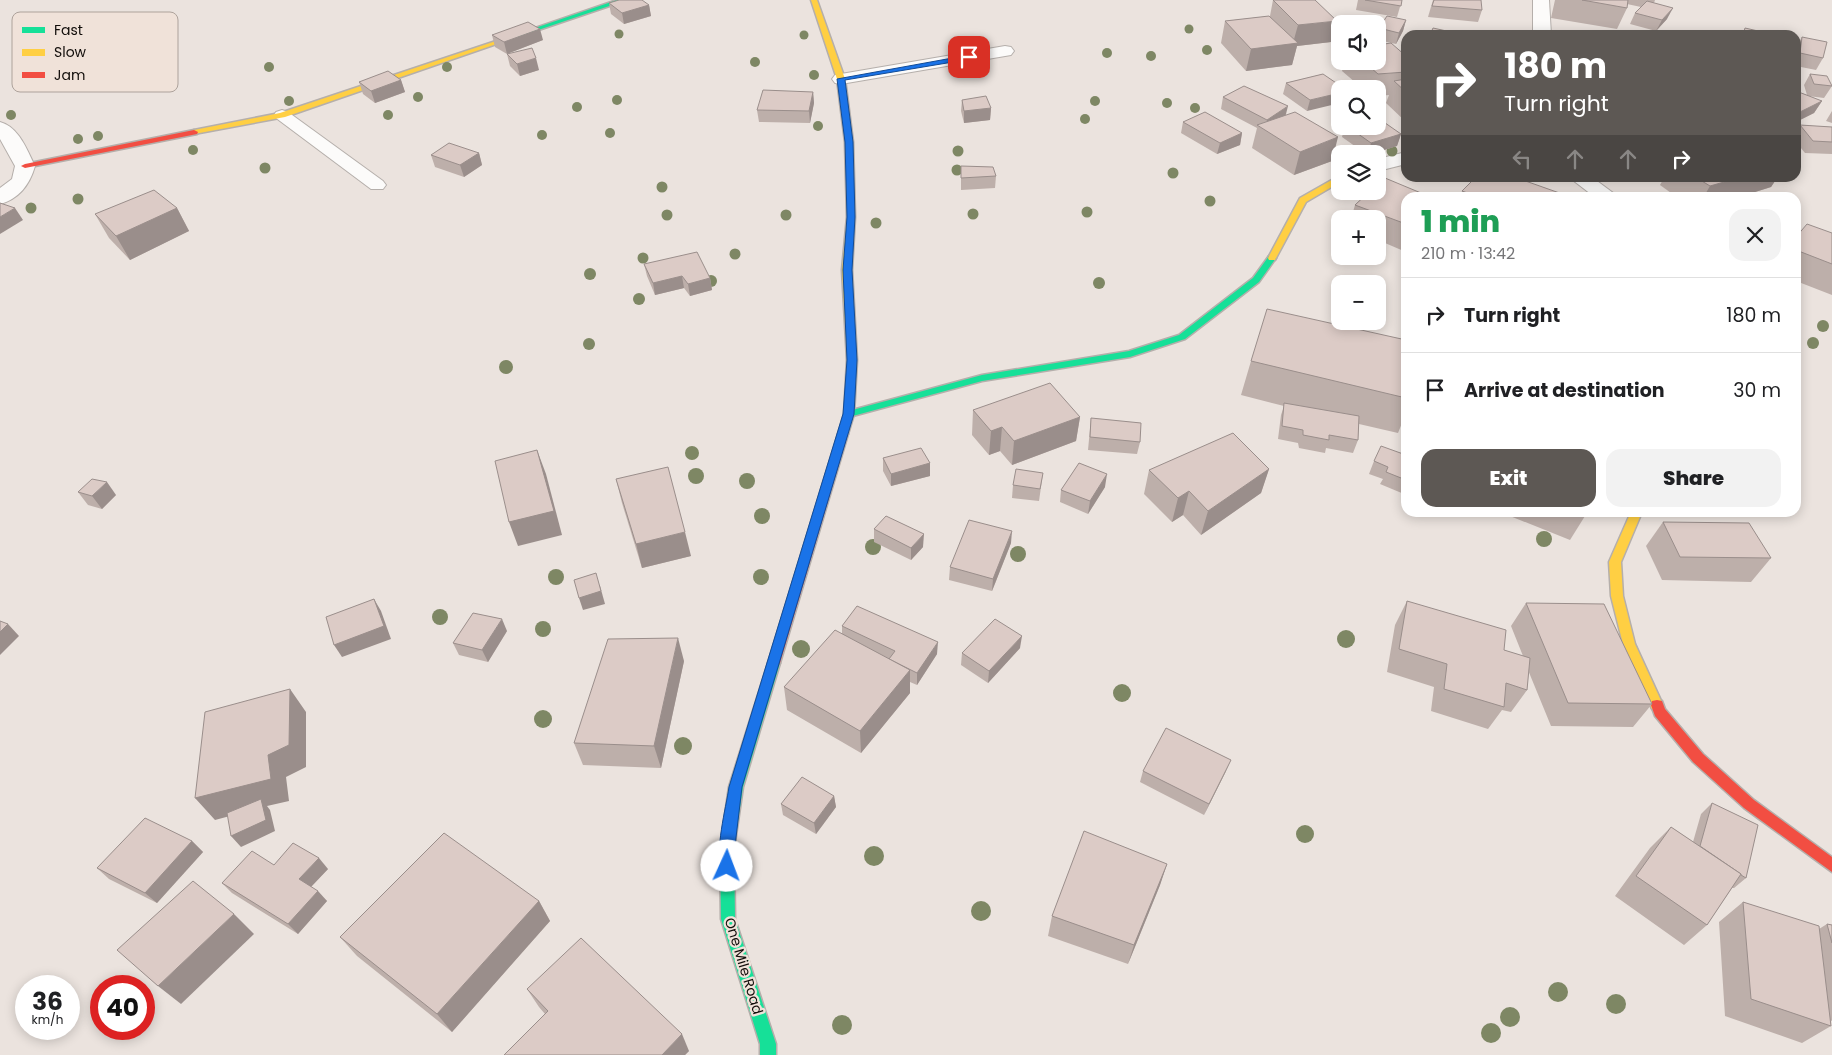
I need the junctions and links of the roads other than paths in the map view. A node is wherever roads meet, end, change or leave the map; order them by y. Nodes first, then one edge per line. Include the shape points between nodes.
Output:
1 (624, 0) edge
2 (814, 0) edge
3 (1541, 0) edge
4 (1542, 30) edge
5 (1005, 51) dead end
6 (841, 79) junction
7 (282, 115) junction
8 (0, 128) edge
9 (1401, 159) edge
10 (1386, 164) edge
11 (25, 166) junction
12 (1586, 182) edge
13 (1331, 184) edge
14 (377, 185) dead end
15 (1601, 192) edge
16 (0, 198) edge
17 (848, 414) junction
18 (1635, 517) edge
19 (1832, 865) edge
20 (768, 1055) edge

1 - 7 street
2 - 6 street, One Mile Road
3 - 4 street
5 - 6 street
6 - 17 street, One Mile Road via 849,142 851,217 847,270 852,360
7 - 11 street
7 - 14 lane
8 - 11 street via 11,140
9 - 10 street
11 - 16 street via 20,181
12 - 15 street
13 - 17 street via 1303,200 1256,280 1182,337 1130,354 982,378
17 - 20 street, One Mile Road via 736,787 727,849 728,919 768,1044
18 - 19 street via 1615,562 1616,596 1629,644 1660,712 1698,758 1750,804

